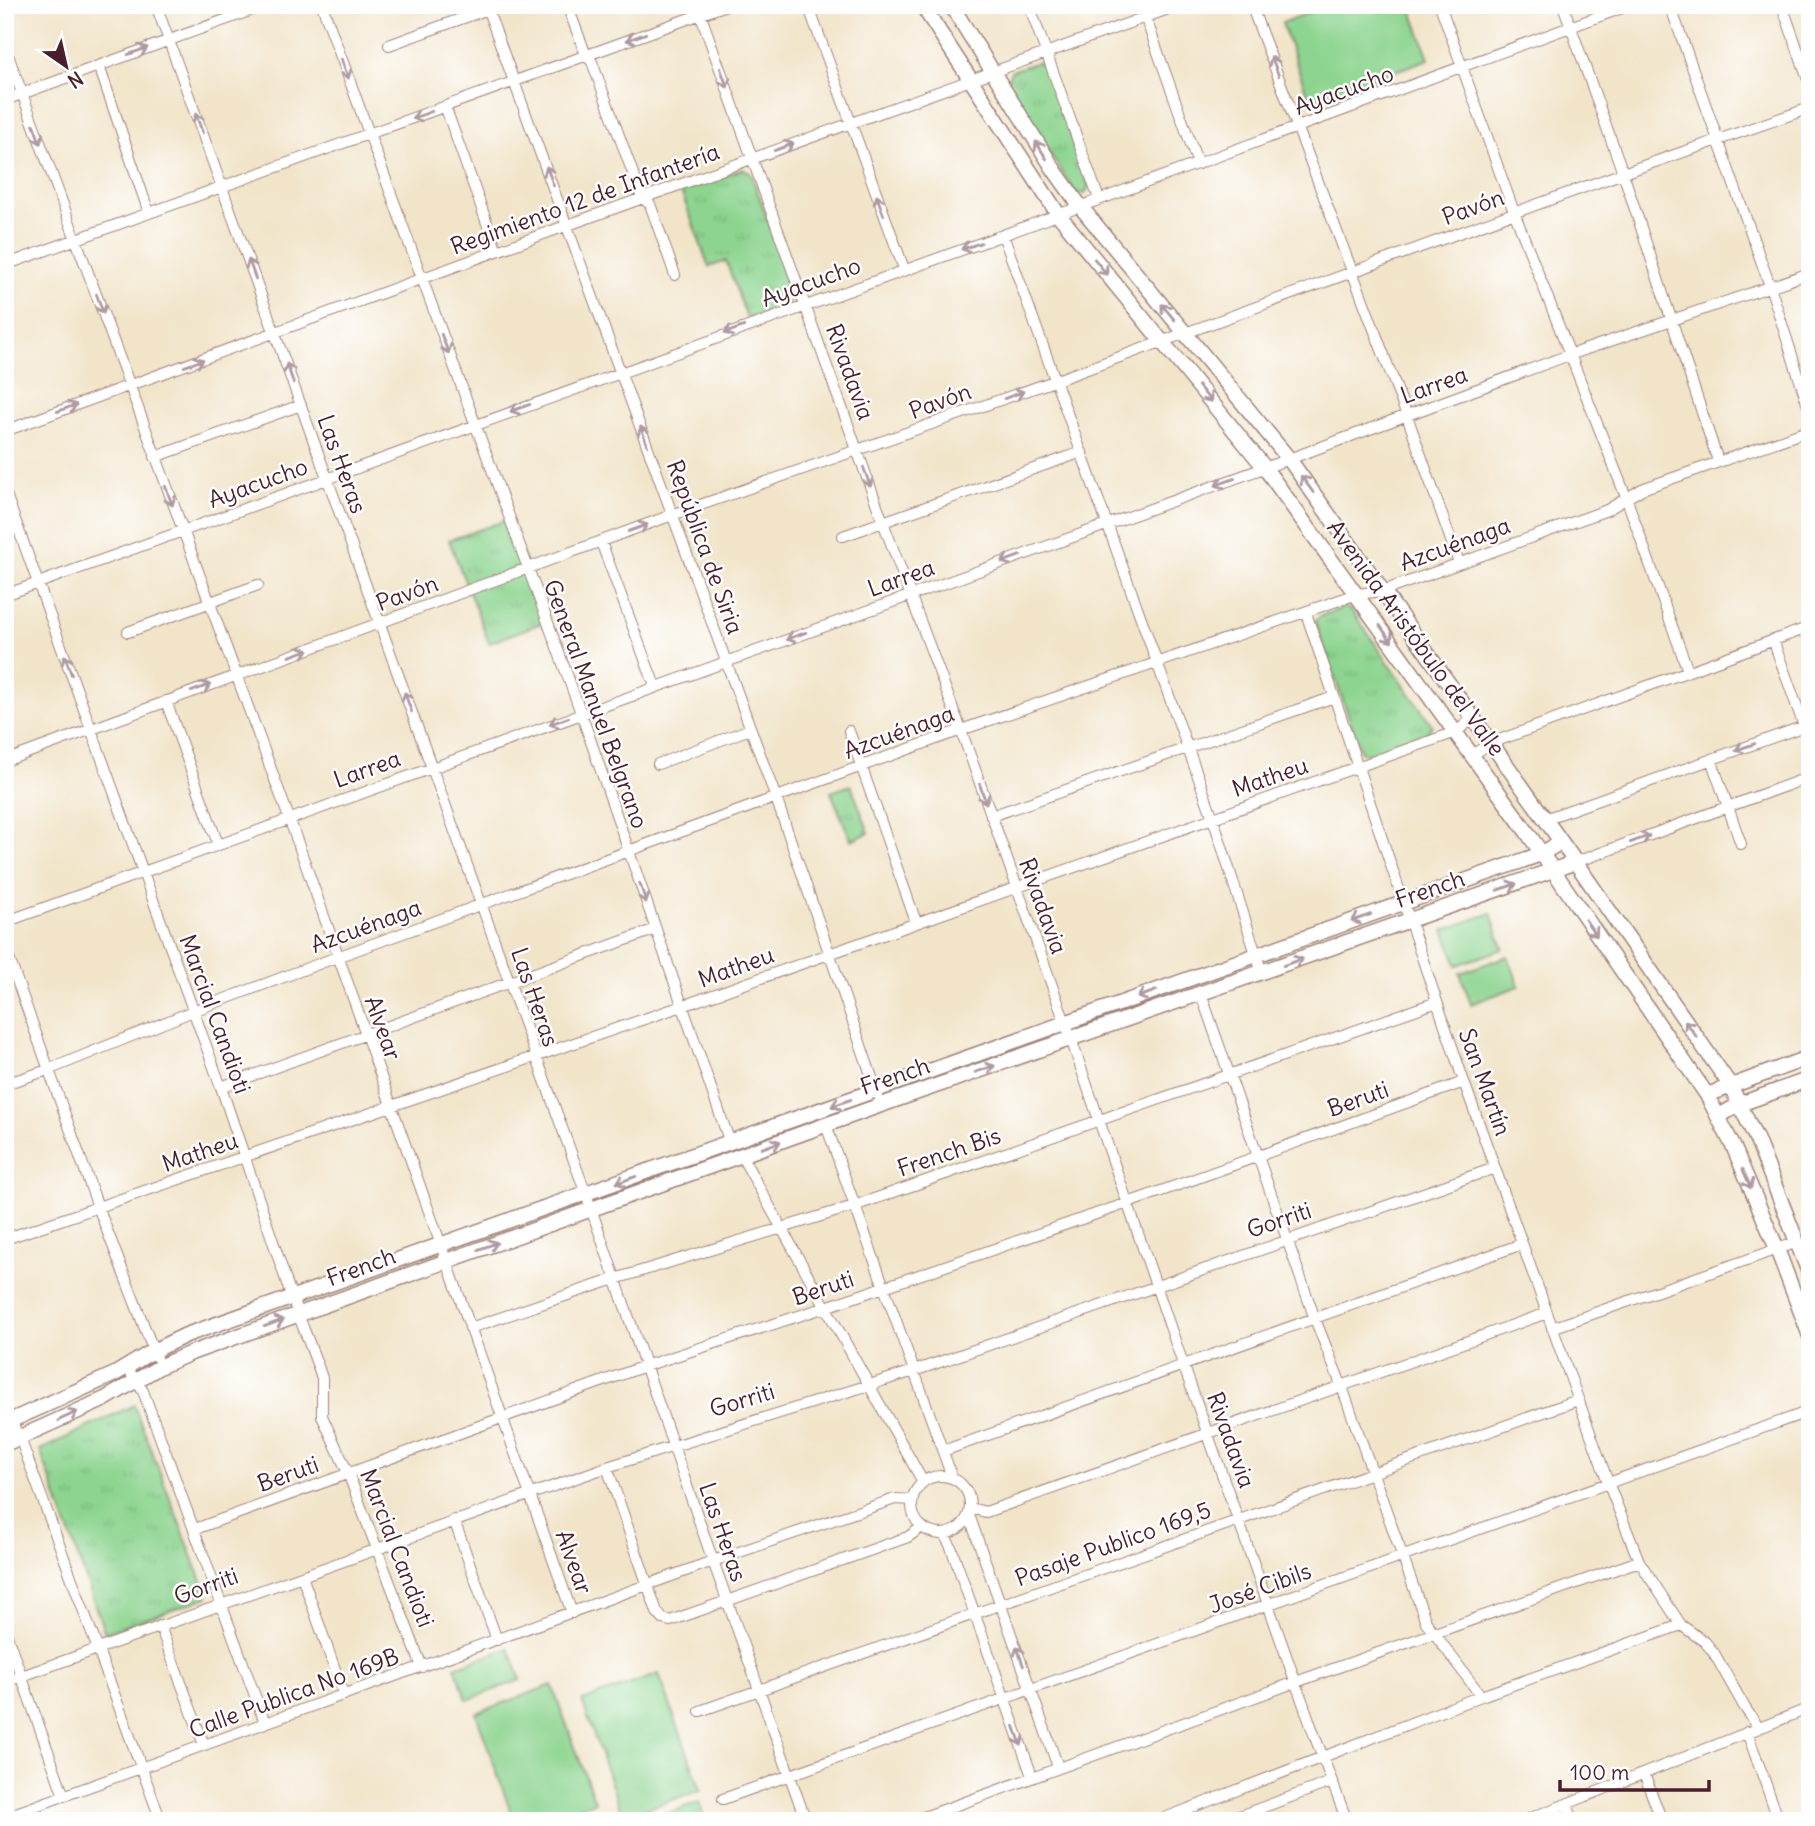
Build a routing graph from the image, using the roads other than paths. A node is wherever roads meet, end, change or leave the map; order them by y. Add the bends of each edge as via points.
1 (156, 5) edge
2 (266, 5) edge
3 (322, 5) edge
4 (567, 5) edge
5 (726, 5) edge
6 (808, 5) edge
7 (922, 5) edge
8 (951, 5) edge
9 (1029, 5) edge
10 (1141, 5) edge
11 (1179, 5) edge
12 (1251, 5) edge
13 (1440, 5) edge
14 (1563, 5) edge
15 (1630, 5) edge
16 (1670, 5) edge
17 (1782, 5) edge
18 (487, 7) edge
19 (699, 10) edge
20 (1145, 18) junction
21 (1571, 26) junction
22 (169, 40) junction
23 (389, 45) dead end
24 (5, 47) edge
25 (1046, 53) junction
26 (586, 55) junction
27 (99, 66) junction
28 (1463, 66) junction
29 (993, 72) junction
30 (970, 80) junction
31 (516, 81) junction
32 (1810, 85) edge
33 (22, 94) junction
34 (5, 100) edge
35 (445, 106) junction
36 (1810, 108) edge
37 (849, 123) junction
38 (1298, 127) junction
39 (369, 134) junction
40 (1719, 139) junction
41 (754, 158) junction
42 (1198, 164) junction
43 (1623, 173) junction
44 (222, 187) junction
45 (642, 198) junction
46 (1099, 199) junction
47 (1080, 206) junction
48 (1514, 212) junction
49 (149, 214) junction
50 (1058, 214) junction
51 (568, 225) junction
52 (1003, 235) junction
53 (76, 240) junction
54 (497, 251) junction
55 (5, 265) edge
56 (904, 270) junction
57 (1352, 271) junction
58 (1810, 273) edge
59 (675, 275) dead end
60 (421, 280) junction
61 (1770, 286) junction
62 (805, 304) junction
63 (1670, 319) junction
64 (1185, 332) junction
65 (276, 333) junction
66 (1162, 341) junction
67 (1569, 355) junction
68 (621, 371) junction
69 (1057, 380) junction
70 (130, 386) junction
71 (301, 405) junction
72 (1810, 412) edge
73 (1407, 416) junction
74 (476, 424) junction
75 (1810, 430) edge
76 (5, 431) edge
77 (858, 451) junction
78 (1082, 452) junction
79 (155, 457) junction
80 (1289, 459) junction
81 (1718, 461) junction
82 (1265, 468) junction
83 (327, 478) junction
84 (5, 492) edge
85 (1626, 498) junction
86 (672, 515) junction
87 (883, 522) junction
88 (1107, 524) junction
89 (182, 531) junction
90 (843, 536) dead end
91 (601, 542) junction
92 (1459, 563) junction
93 (528, 569) junction
94 (38, 583) junction
95 (258, 585) dead end
96 (1383, 591) junction
97 (911, 594) junction
98 (1357, 594) junction
99 (5, 595) edge
100 (208, 603) junction
101 (1306, 613) junction
102 (380, 624) junction
103 (1810, 627) edge
104 (128, 632) dead end
105 (1773, 640) junction
106 (726, 661) junction
107 (1157, 662) junction
108 (1688, 671) junction
109 (235, 676) junction
110 (655, 686) junction
111 (1334, 697) junction
112 (166, 701) junction
113 (581, 713) junction
114 (1473, 718) junction
115 (1807, 725) edge
116 (92, 729) junction
117 (750, 729) junction
118 (961, 730) junction
119 (849, 731) dead end
120 (1456, 732) junction
121 (1491, 743) junction
122 (1188, 748) junction
123 (1472, 755) junction
124 (1711, 759) junction
125 (5, 761) edge
126 (659, 765) dead end
127 (431, 766) junction
128 (1358, 766) junction
129 (862, 767) junction
130 (1810, 777) edge
131 (776, 798) junction
132 (1728, 807) junction
133 (991, 816) junction
134 (289, 818) junction
135 (1213, 818) junction
136 (1545, 819) junction
137 (1561, 842) junction
138 (218, 844) junction
139 (1741, 844) dead end
140 (628, 851) junction
141 (1541, 854) junction
142 (1576, 862) junction
143 (144, 871) junction
144 (1553, 871) junction
145 (1016, 887) junction
146 (1404, 903) junction
147 (482, 904) junction
148 (1410, 920) junction
149 (5, 922) edge
150 (916, 922) junction
151 (656, 929) junction
152 (5, 947) edge
153 (829, 953) junction
154 (1256, 955) junction
155 (337, 957) junction
156 (1262, 973) junction
157 (509, 980) junction
158 (1201, 994) junction
159 (1437, 1002) junction
160 (682, 1006) junction
161 (193, 1011) junction
162 (1065, 1023) junction
163 (366, 1034) junction
164 (1071, 1039) junction
165 (536, 1057) junction
166 (1810, 1057) edge
167 (48, 1070) junction
168 (1229, 1075) junction
169 (1810, 1079) edge
170 (1464, 1082) junction
171 (5, 1084) edge
172 (1730, 1085) junction
173 (221, 1087) junction
174 (1707, 1095) junction
175 (879, 1098) junction
176 (1740, 1104) junction
177 (391, 1107) junction
178 (1719, 1116) junction
179 (1099, 1121) junction
180 (826, 1125) junction
181 (730, 1143) junction
182 (741, 1155) junction
183 (1258, 1155) junction
184 (246, 1157) junction
185 (1495, 1168) junction
186 (586, 1194) junction
187 (1128, 1203) junction
188 (854, 1206) junction
189 (98, 1207) junction
190 (591, 1209) junction
191 (780, 1227) junction
192 (5, 1239) edge
193 (1289, 1240) junction
194 (1798, 1242) junction
195 (1522, 1244) junction
196 (439, 1246) junction
197 (1777, 1250) junction
198 (446, 1261) junction
199 (1810, 1275) edge
200 (615, 1279) junction
201 (884, 1287) junction
202 (1156, 1288) junction
203 (292, 1298) junction
204 (827, 1307) junction
205 (1547, 1313) junction
206 (298, 1314) junction
207 (1315, 1319) junction
208 (470, 1328) junction
209 (1552, 1328) junction
210 (1810, 1336) edge
211 (153, 1351) junction
212 (1183, 1364) junction
213 (161, 1366) junction
214 (645, 1366) junction
215 (127, 1368) junction
216 (914, 1371) junction
217 (136, 1380) junction
218 (869, 1385) junction
219 (1342, 1387) junction
220 (1578, 1400) junction
221 (1810, 1411) edge
222 (503, 1417) junction
223 (7, 1418) edge
224 (1208, 1433) junction
225 (20, 1438) junction
226 (5, 1444) edge
227 (673, 1445) junction
228 (943, 1451) junction
229 (607, 1467) junction
230 (1372, 1472) junction
231 (348, 1473) junction
232 (952, 1477) junction
233 (923, 1482) junction
234 (1609, 1485) junction
235 (530, 1495) junction
236 (913, 1500) junction
237 (970, 1512) junction
238 (1239, 1519) junction
239 (454, 1520) junction
240 (922, 1527) junction
241 (195, 1529) junction
242 (944, 1534) junction
243 (378, 1548) junction
244 (1402, 1558) junction
245 (713, 1561) junction
246 (1639, 1562) junction
247 (302, 1576) junction
248 (648, 1585) junction
249 (727, 1601) junction
250 (222, 1604) junction
251 (1001, 1604) junction
252 (1270, 1605) junction
253 (974, 1612) junction
254 (572, 1613) junction
255 (1681, 1625) junction
256 (160, 1626) junction
257 (5, 1630) edge
258 (1435, 1633) junction
259 (497, 1640) junction
260 (99, 1649) junction
261 (422, 1667) junction
262 (22, 1676) junction
263 (5, 1682) edge
264 (1296, 1682) junction
265 (759, 1690) junction
266 (1031, 1690) junction
267 (344, 1695) junction
268 (1481, 1696) junction
269 (1005, 1699) junction
270 (1810, 1708) edge
271 (700, 1711) dead end
272 (265, 1723) junction
273 (1759, 1728) junction
274 (1747, 1732) junction
275 (204, 1745) junction
276 (1322, 1755) junction
277 (1058, 1767) junction
278 (141, 1768) junction
279 (1644, 1774) junction
280 (790, 1775) junction
281 (1032, 1776) junction
282 (1332, 1782) junction
283 (64, 1796) junction
284 (723, 1799) dead end
285 (1567, 1804) junction
286 (5, 1817) edge
287 (161, 1821) edge
288 (806, 1821) edge
289 (913, 1821) edge
290 (1157, 1821) edge
291 (1226, 1821) edge
292 (1347, 1821) edge
293 (1523, 1821) edge
294 (1573, 1821) edge
295 (1662, 1821) edge
296 (1779, 1821) edge

1 - 22 street, Las Heras
2 - 22 street
3 -> 39 street, General Manuel Belgrano
4 - 26 street
5 - 19 street
6 - 37 street
7 - 30 main road, Avenida Aristóbulo del Valle
8 - 29 main road, Avenida Aristóbulo del Valle
9 - 25 street
10 - 20 street
11 - 20 street, Regimiento 12 de Infantería
38 -> 12 street
13 - 28 street
14 - 21 street
15 - 21 street, Ayacucho
16 - 40 street
17 - 32 street
18 - 23 street
18 - 31 street, República de Siria
19 -> 26 street
19 -> 41 street, Rivadavia
20 - 25 street, Regimiento 12 de Infantería
20 - 42 street
21 - 28 street, Ayacucho
21 - 43 street
27 -> 22 street
44 -> 22 street, Las Heras
24 - 33 street, Alvear
25 - 29 street, Regimiento 12 de Infantería
25 - 46 street
26 - 31 street
26 - 45 street
27 - 33 street
27 - 49 street
28 - 38 street, Ayacucho
28 - 48 street
29 - 30 street, Regimiento 12 de Infantería
47 -> 29 main road, Avenida Aristóbulo del Valle
30 - 37 street, Regimiento 12 de Infantería
30 - 50 main road, Avenida Aristóbulo del Valle
31 - 35 street
51 -> 31 street, República de Siria
33 - 34 street
33 -> 53 street, Alvear
35 -> 39 street
35 - 54 street
36 - 40 street, Pavón
41 -> 37 street, Regimiento 12 de Infantería
56 -> 37 street
38 - 42 street, Ayacucho
38 - 57 street
39 - 44 street
39 - 60 street, General Manuel Belgrano
40 - 43 street, Pavón
40 - 61 street
41 - 45 street, Regimiento 12 de Infantería
41 - 62 street, Rivadavia
42 - 46 street, Ayacucho
43 - 48 street, Pavón
43 - 63 street
44 - 49 street
65 -> 44 street, Las Heras
45 - 51 street, Regimiento 12 de Infantería
45 - 59 street via 650,204
46 - 47 street, Ayacucho
47 - 50 street, Ayacucho
64 -> 47 main road, Avenida Aristóbulo del Valle
48 - 57 street, Pavón
48 - 67 street
49 - 53 street
50 - 52 street, Ayacucho
50 -> 66 main road, Avenida Aristóbulo del Valle
51 - 54 street, Regimiento 12 de Infantería
51 - 68 street, República de Siria
52 -> 56 street, Ayacucho
52 - 69 street
53 - 55 street
53 -> 70 street, Alvear
54 - 60 street, Regimiento 12 de Infantería
56 - 62 street, Ayacucho
57 - 64 street, Pavón
57 - 73 street
58 - 61 street, Larrea
60 - 65 street, Regimiento 12 de Infantería
60 -> 74 street, General Manuel Belgrano
61 - 63 street, Larrea
61 - 72 street
62 -> 68 street, Ayacucho
62 - 77 street, Rivadavia
63 - 67 street, Larrea
63 - 81 street
64 - 66 street, Pavón
64 - 80 main road, Avenida Aristóbulo del Valle
70 -> 65 street, Regimiento 12 de Infantería
71 -> 65 street, Las Heras
66 - 69 street, Pavón
66 -> 82 main road, Avenida Aristóbulo del Valle
67 - 73 street, Larrea
67 - 85 street
68 -> 74 street, Ayacucho
86 -> 68 street, República de Siria
77 -> 69 street, Pavón
69 - 78 street
76 -> 70 street, Regimiento 12 de Infantería
70 - 79 street, Alvear
71 - 79 street
71 - 83 street, Las Heras
73 - 80 street, Larrea
73 - 92 street
74 - 83 street, Ayacucho
74 - 93 street, General Manuel Belgrano
75 - 81 street, Azcuénaga
77 - 86 street, Pavón
77 -> 87 street, Rivadavia
78 - 87 street
78 - 88 street
79 -> 89 street, Alvear
80 - 82 street, Larrea
96 -> 80 main road, Avenida Aristóbulo del Valle
81 - 85 street, Azcuénaga
82 -> 88 street, Larrea
82 - 98 main road, Avenida Aristóbulo del Valle
83 - 89 street, Ayacucho
83 - 102 street, Las Heras
84 - 94 street, Marcial Candioti
85 - 92 street, Azcuénaga
85 - 108 street
91 -> 86 street, Pavón
86 - 106 street, República de Siria
87 - 90 street
87 - 97 street, Rivadavia
88 -> 97 street, Larrea
88 - 107 street
89 - 94 street, Ayacucho
89 - 100 street, Alvear
91 - 93 street, Pavón
91 - 110 street
92 - 96 street, Azcuénaga
93 - 102 street, Pavón
93 - 113 street, General Manuel Belgrano
94 - 99 street, Ayacucho
116 -> 94 street, Marcial Candioti
95 - 100 street
96 - 98 street, Azcuénaga
96 - 114 main road, Avenida Aristóbulo del Valle
97 -> 106 street, Larrea
97 - 118 street, Rivadavia
98 - 101 street, Azcuénaga
98 -> 120 main road, Avenida Aristóbulo del Valle
100 - 104 street
100 - 109 street, Alvear
101 - 107 street, Azcuénaga
101 - 111 street, San Martín
109 -> 102 street, Pavón
127 -> 102 street, Las Heras
103 - 105 street
105 - 108 street
105 - 115 street
106 - 110 street, Larrea
106 - 117 street, República de Siria
107 - 118 street, Azcuénaga
107 - 122 street
108 - 121 street
112 -> 109 street, Pavón
109 - 134 street, Alvear
110 - 113 street, Larrea
111 - 122 street
111 - 128 street, San Martín
112 - 116 street, Pavón
112 - 138 street
113 -> 127 street, Larrea
113 - 140 street, General Manuel Belgrano
114 - 120 street, Matheu
114 - 121 main road, Avenida Aristóbulo del Valle
115 -> 124 street
116 - 125 street, Pavón
116 - 143 street, Marcial Candioti
117 - 126 street
117 - 131 street, República de Siria
118 - 129 street, Azcuénaga
118 -> 133 street, Rivadavia
119 - 129 street
120 - 123 main road, Avenida Aristóbulo del Valle
120 - 128 street, Matheu
121 - 123 street
121 - 136 main road, Avenida Aristóbulo del Valle
122 - 133 street
122 - 135 street
123 - 141 main road, Avenida Aristóbulo del Valle
124 - 132 street
124 - 136 street
127 - 134 street, Larrea
127 - 147 street, Las Heras
128 - 135 street, Matheu
128 - 146 street, San Martín
129 - 131 street, Azcuénaga
129 - 150 street
130 - 132 street, French
131 - 140 street, Azcuénaga
131 - 153 street, República de Siria
132 - 139 street
142 -> 132 street, French
133 - 145 street, Rivadavia
134 - 138 street, Larrea
134 - 155 street, Alvear
135 - 145 street, Matheu
135 - 154 street
136 - 137 main road, Avenida Aristóbulo del Valle
137 - 141 main road, French
137 - 142 main road, Avenida Aristóbulo del Valle
138 - 143 street, Larrea
140 - 147 street, Azcuénaga
140 -> 151 street, General Manuel Belgrano
141 - 144 main road, Avenida Aristóbulo del Valle
141 - 146 main road, French
142 - 144 main road, French
172 -> 142 main road, Avenida Aristóbulo del Valle
143 - 149 street, Larrea
143 - 161 street, Marcial Candioti
148 -> 144 main road, French
144 -> 174 main road, Avenida Aristóbulo del Valle
145 - 150 street, Matheu
145 - 162 street, Rivadavia
146 - 148 street, San Martín
146 -> 154 main road, French
147 - 155 street, Azcuénaga
147 - 157 street, Las Heras
156 -> 148 main road, French
148 - 159 street, San Martín
150 - 153 street, Matheu
151 - 157 street
151 - 160 street, General Manuel Belgrano
152 - 167 street
153 - 160 street, Matheu
153 - 175 street, República de Siria
154 - 156 street
154 -> 162 main road, French
155 - 161 street, Azcuénaga
155 - 163 street, Alvear
156 - 158 main road, French
157 - 163 street
157 - 165 street, Las Heras
158 - 164 main road, French
158 - 168 street
159 - 168 street, French Bis
159 - 170 street, San Martín
160 - 165 street, Matheu
160 - 181 street, General Manuel Belgrano
161 - 167 street, Azcuénaga
161 - 173 street, Marcial Candioti
162 - 164 street, Rivadavia
162 - 175 main road, French
163 - 173 street
163 - 177 street, Alvear
175 -> 164 main road, French
164 - 179 street, Rivadavia
165 - 177 street, Matheu
165 - 186 street, Las Heras
166 - 172 main road
167 - 171 street, Azcuénaga
167 - 189 street
168 - 179 street, French Bis
168 - 183 street
169 - 176 main road
170 - 183 street, Beruti
170 - 185 street, San Martín
172 - 174 main road
172 - 176 main road, Avenida Aristóbulo del Valle
173 - 184 street, Marcial Candioti
174 - 178 main road, Avenida Aristóbulo del Valle
175 - 180 main road, French
175 -> 181 main road, French
176 - 178 main road
176 - 194 main road, Avenida Aristóbulo del Valle
177 - 184 street, Matheu
177 - 196 street, Alvear
178 -> 197 main road, Avenida Aristóbulo del Valle
179 - 187 street, Rivadavia
179 - 188 street, French Bis
182 -> 180 main road, French
180 - 188 street
181 -> 186 main road, French
182 - 190 main road, French
182 - 191 street
183 - 187 street, Beruti
183 - 193 street
184 - 189 street, Matheu
184 - 203 street, Marcial Candioti
185 - 193 street, Gorriti
185 - 195 street, San Martín
186 - 190 street, Las Heras
186 - 196 main road, French
187 - 201 street, Beruti
187 - 202 street, Rivadavia
188 - 191 street, French Bis
188 - 201 street
189 - 192 street, Matheu
189 - 211 street
198 -> 190 main road, French
190 - 200 street, Las Heras
191 - 200 street, French Bis
191 - 204 street
193 - 202 street, Gorriti
193 - 207 street
194 - 197 street
194 - 199 main road, Avenida Aristóbulo del Valle
195 - 205 street, San Martín
195 - 207 street
196 - 198 street, Alvear
196 - 203 main road, French
197 - 209 street
197 - 210 main road, Avenida Aristóbulo del Valle
198 - 206 main road, French
198 - 208 street, Alvear
200 - 208 street, French Bis
200 - 214 street, Las Heras
201 - 204 street, Beruti
201 - 216 street
202 - 212 street, Rivadavia
202 - 216 street, Gorriti
203 - 206 street, Marcial Candioti
203 - 211 main road, French
204 - 214 street, Beruti
204 - 218 street
205 - 209 street, San Martín
205 - 219 street
213 -> 206 main road, French
206 - 231 street, Marcial Candioti via 322,1378 323,1416
207 - 212 street
207 - 219 street
208 - 222 street, Alvear
209 - 220 street, San Martín
211 - 213 street
211 - 215 main road, French
212 - 224 street, Rivadavia
212 - 228 street
213 - 217 main road, French
214 - 222 street, Beruti
214 - 227 street, Las Heras
215 - 217 street
215 - 223 main road, French
216 - 218 street, Gorriti
216 - 228 street
225 -> 217 main road, French
217 - 241 street
218 - 227 street, Gorriti
218 - 233 street
219 - 224 street
219 - 230 street
220 - 230 street, Pasaje Publico 169,5
220 - 234 street, San Martín
221 - 234 street, José Cibils
222 - 231 street, Beruti
222 - 235 street, Alvear
223 - 225 street
224 - 237 street via 986,1512
224 - 238 street, Rivadavia
225 - 226 main road, French
225 - 260 street
227 - 229 street, Gorriti
227 - 245 street, Las Heras
228 - 232 street
229 - 235 street, Gorriti
229 - 248 street
230 - 238 street, Pasaje Publico 169,5
230 - 244 street
231 - 241 street, Beruti
231 - 243 street, Marcial Candioti
232 - 233 street via 937,1476
232 - 237 street via 967,1490
233 - 236 street
234 - 244 street, José Cibils
234 - 246 street, San Martín
235 - 239 street, Gorriti
235 - 254 street, Alvear
236 - 240 street
236 - 245 street, Calle Publica No 169B via 895,1499
237 - 242 street via 960,1527
237 - 251 street
238 - 251 street, Pasaje Publico 169,5
238 - 252 street, Rivadavia
239 - 243 street, Gorriti
239 - 259 street
240 - 242 street
240 - 249 street via 908,1537
241 - 250 street
242 - 253 street
243 - 247 street, Gorriti
243 - 261 street, Marcial Candioti
244 - 252 street, José Cibils
244 - 258 street via 1426,1622
245 - 248 street, Calle Publica No 169B
245 - 249 street, Las Heras
246 - 255 street, San Martín
246 - 258 street
247 - 250 street, Gorriti
247 - 267 street
248 - 249 street via 657,1612 670,1621
248 - 254 street, Calle Publica No 169B
249 - 265 street, Las Heras
250 - 256 street, Gorriti
250 - 272 street
251 - 253 street, Pasaje Publico 169,5
266 -> 251 street
252 - 264 street, Rivadavia
252 - 266 street, José Cibils
253 - 265 street, Pasaje Publico 169,5
253 - 269 street
254 - 259 street, Calle Publica No 169B
255 - 268 street
255 - 273 street, San Martín via 1714,1653
256 - 260 street, Gorriti
256 - 275 street
257 - 262 street
258 - 264 street
258 - 268 street
259 - 261 street, Calle Publica No 169B
260 - 262 street, Gorriti
260 - 278 street
261 - 267 street, Calle Publica No 169B
262 - 263 street, Gorriti
262 - 283 street
264 - 276 street, Rivadavia
264 - 277 street
265 - 271 street, Pasaje Publico 169,5
265 - 280 street, Las Heras
266 - 269 street, José Cibils
266 - 277 street
267 - 272 street, Calle Publica No 169B
268 - 276 street
269 - 280 street, José Cibils
269 -> 281 street
270 - 273 street
272 - 275 street, Calle Publica No 169B
273 - 274 street
274 - 279 street
274 - 296 street
275 - 278 street, Calle Publica No 169B
276 - 282 street, Rivadavia
276 - 290 street
277 - 281 street
278 - 283 street, Calle Publica No 169B
278 - 287 street
279 - 285 street
279 - 295 street
280 - 284 street, José Cibils
280 - 288 street, Las Heras
281 - 289 street
282 - 291 street
282 - 292 street, Rivadavia
283 - 286 street, Calle Publica No 169B
285 - 293 street
285 - 294 street

